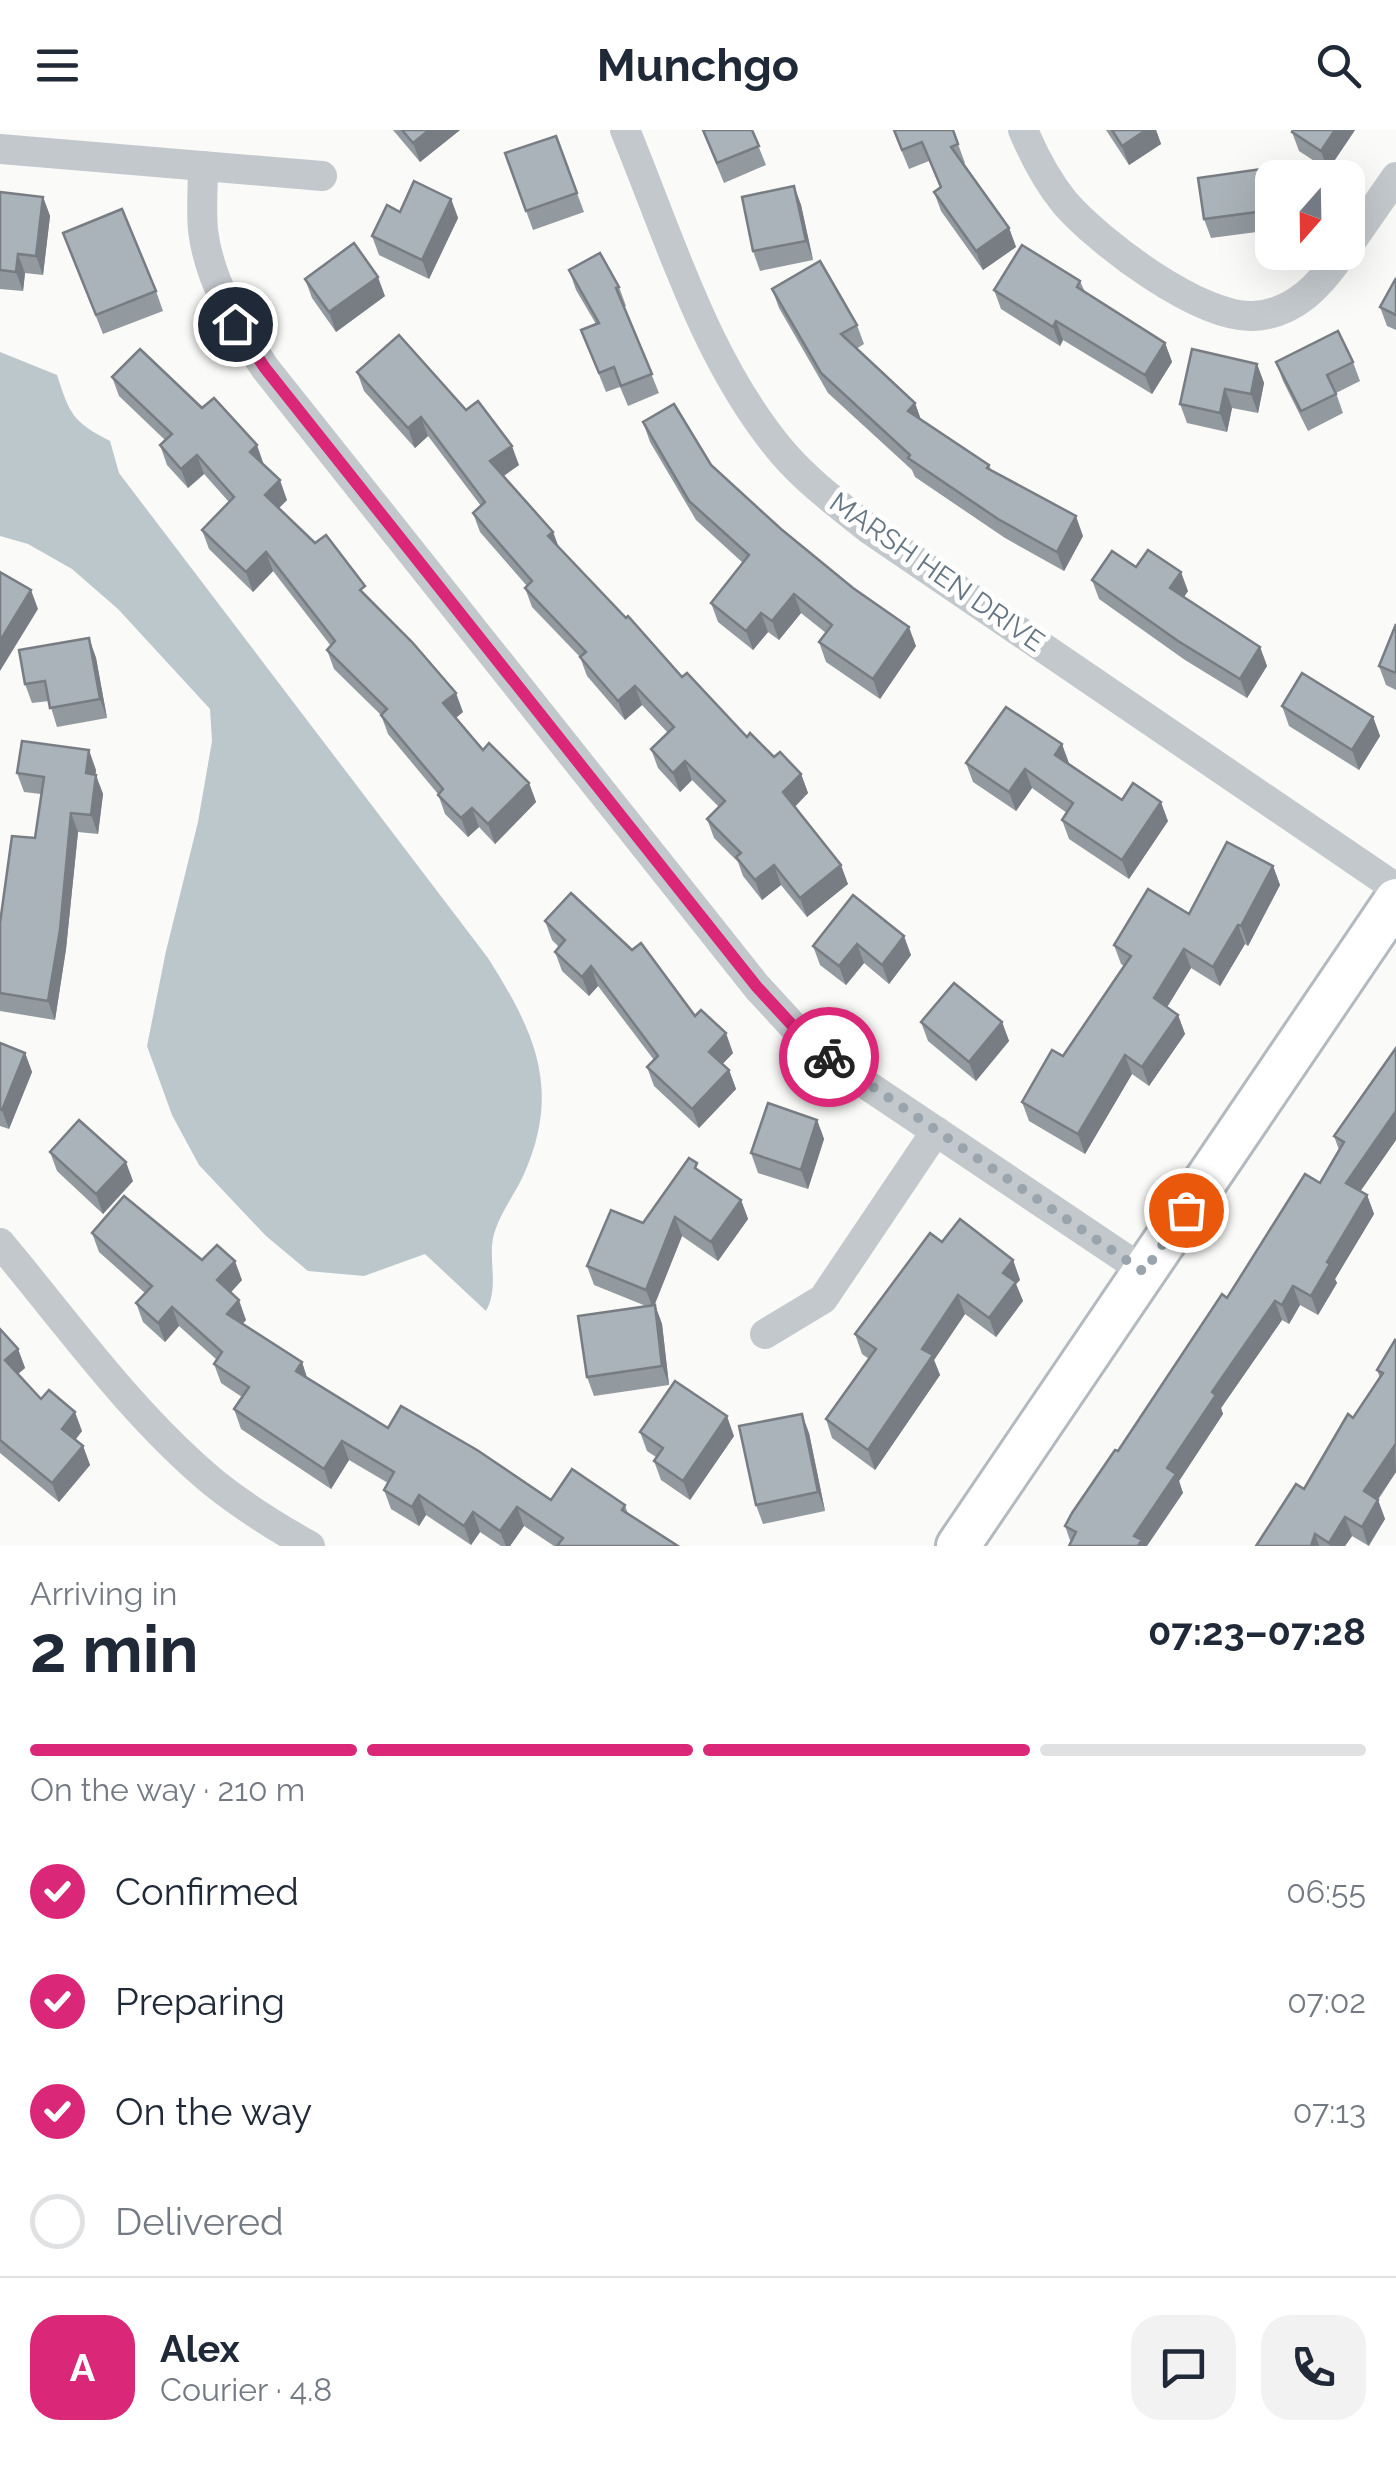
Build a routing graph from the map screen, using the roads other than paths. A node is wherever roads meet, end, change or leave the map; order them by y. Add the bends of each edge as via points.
1 (626, 130) edge
2 (1023, 130) edge
3 (0, 150) edge
4 (203, 166) junction
5 (322, 176) dead end
6 (1394, 184) edge
7 (1365, 223) edge
8 (1330, 270) edge
9 (1396, 888) edge
10 (1396, 900) edge
11 (936, 1130) junction
12 (0, 1242) edge
13 (1144, 1272) junction
14 (765, 1334) dead end
15 (258, 1534) edge
16 (310, 1546) edge
17 (958, 1546) edge

1 - 9 street, MARSH HEN DRIVE via 727,370 755,417 820,490
2 - 8 street via 1037,163 1089,227 1219,312 1254,316 1289,307
3 - 4 street
4 - 5 street
4 - 11 street via 204,232 214,274 235,324 265,368 757,987 846,1071
6 - 7 street
10 - 13 street
11 - 13 street
11 - 14 street via 822,1299
12 - 15 street via 169,1441
13 - 17 street
15 - 16 street

